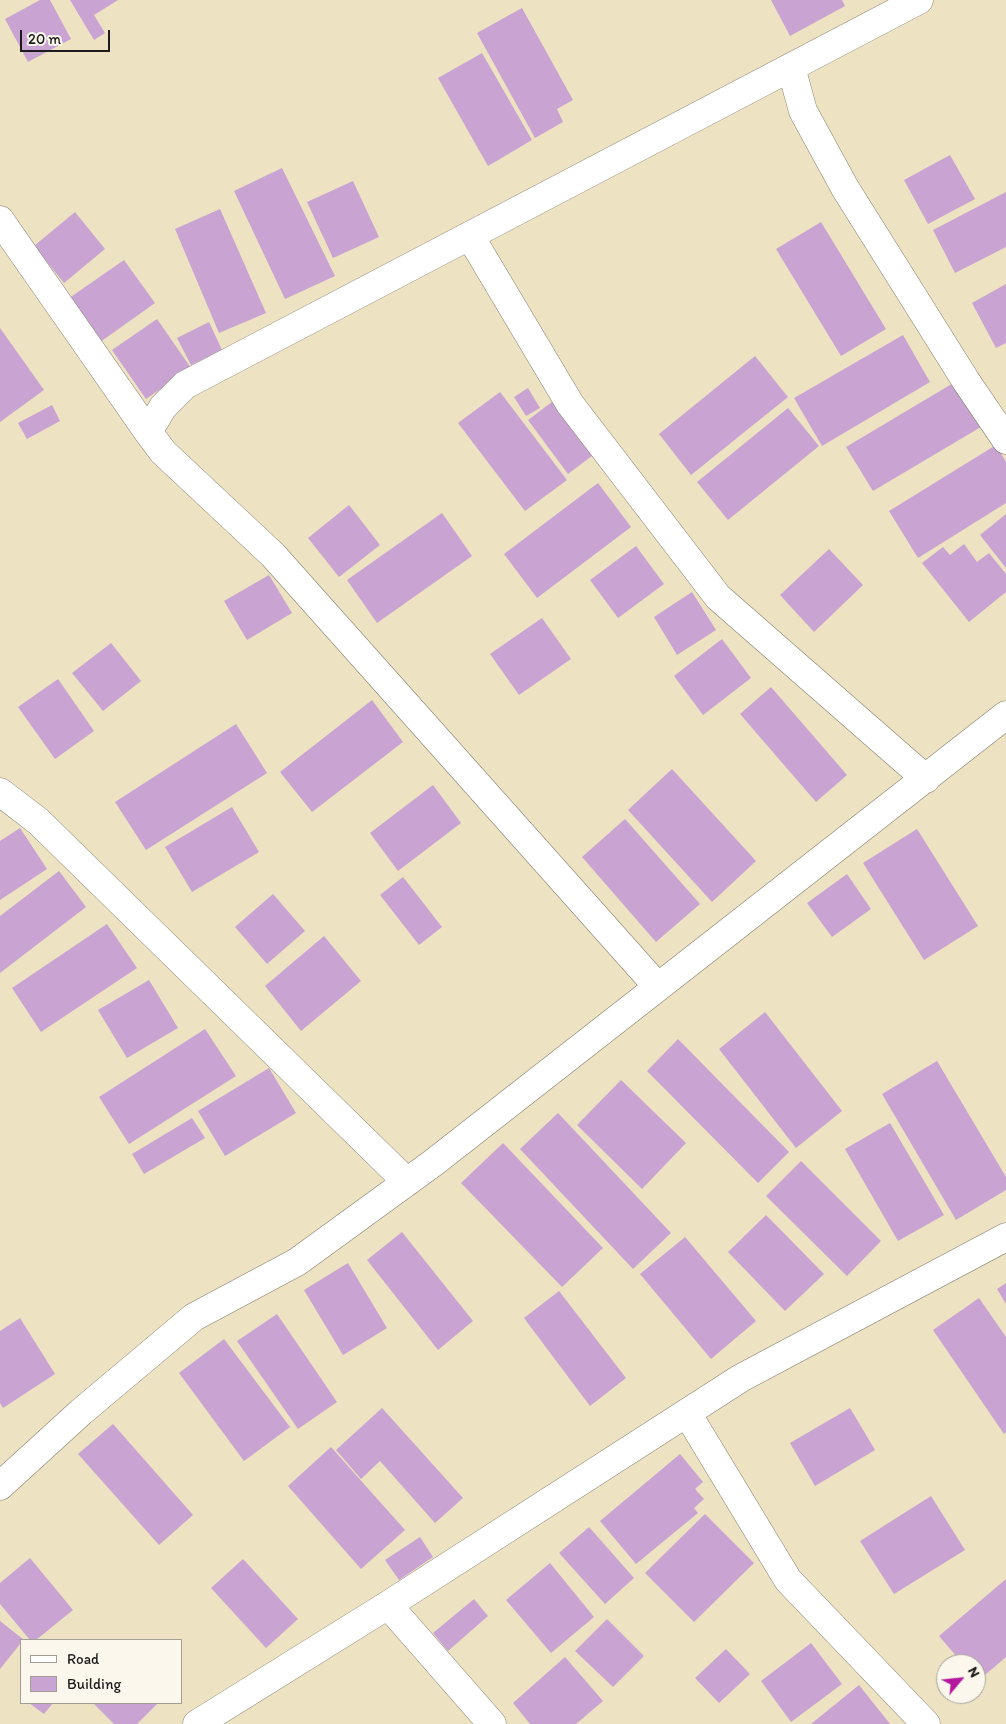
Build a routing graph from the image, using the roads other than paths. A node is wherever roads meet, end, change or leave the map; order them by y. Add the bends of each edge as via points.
1 (919, 0) edge
2 (879, 9) edge
3 (791, 67) junction
4 (0, 220) edge
5 (470, 236) junction
6 (148, 432) junction
7 (1006, 440) edge
8 (1006, 715) edge
9 (926, 779) junction
10 (0, 792) edge
11 (658, 988) junction
12 (407, 1182) junction
13 (1006, 1237) edge
14 (687, 1413) junction
15 (0, 1486) edge
16 (388, 1605) junction
17 (197, 1724) edge
18 (492, 1724) edge
19 (926, 1724) edge

1 - 2 street
2 - 3 street
3 - 5 street
3 - 7 street via 803,111 846,188
4 - 6 street
5 - 6 street via 185,385 163,407
5 - 9 street via 570,404 718,597
6 - 11 street via 163,452 273,555
8 - 9 street
9 - 11 street
10 - 12 street via 38,822
11 - 12 street
12 - 15 street via 297,1262 194,1317
13 - 14 street via 741,1378
14 - 16 street
14 - 19 street via 788,1580
16 - 17 street
16 - 18 street

